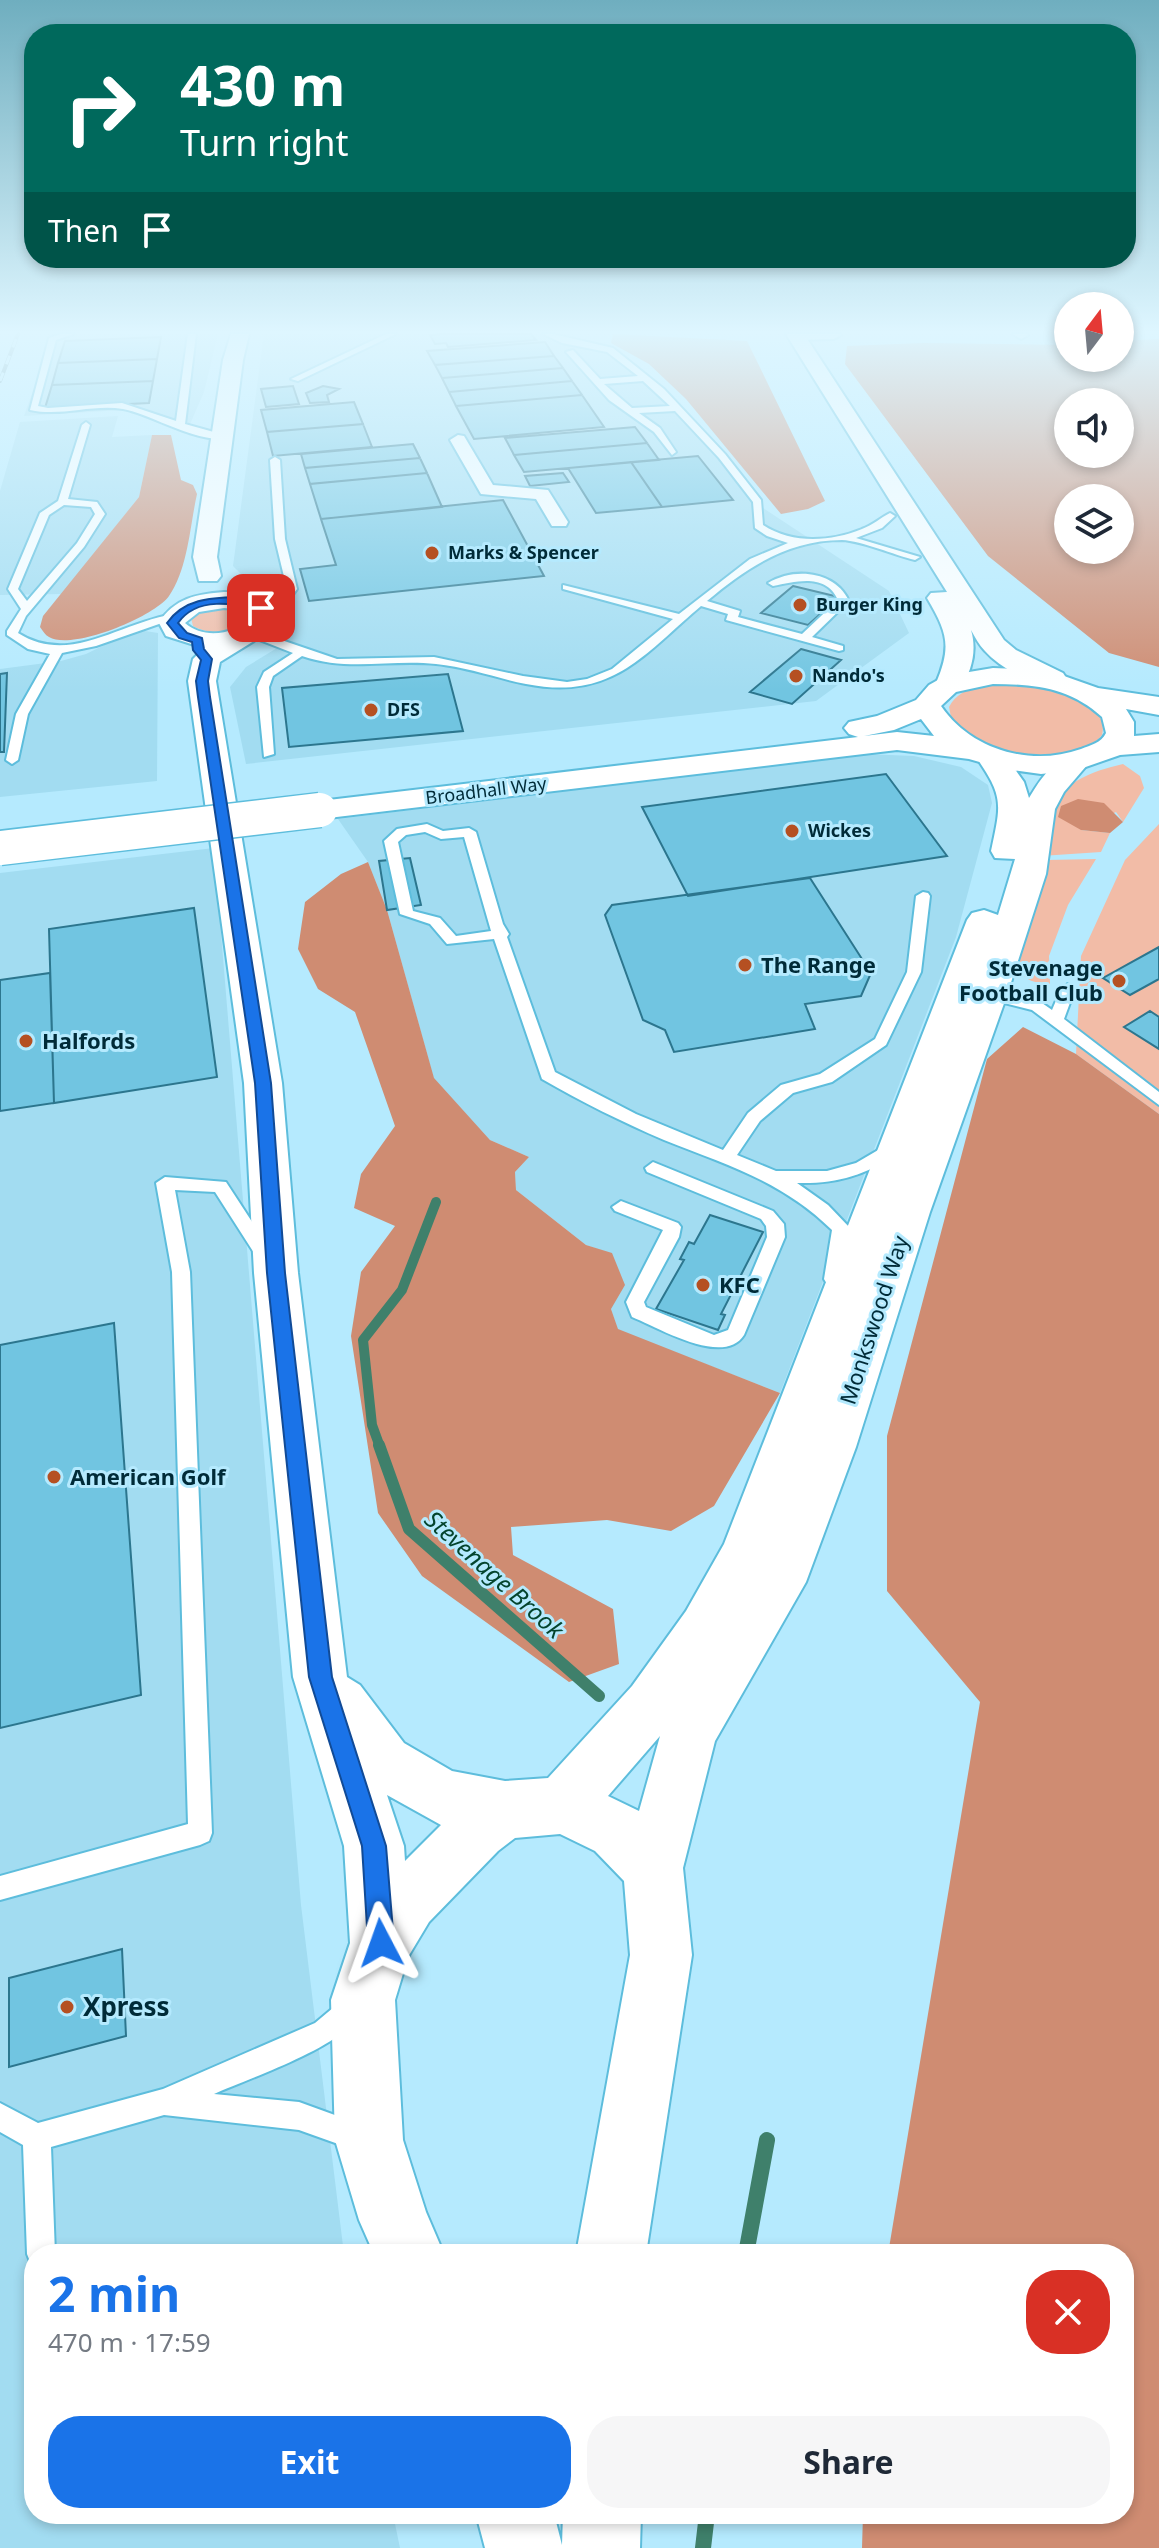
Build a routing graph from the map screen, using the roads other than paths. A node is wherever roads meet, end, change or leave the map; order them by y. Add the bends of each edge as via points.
1 (77, 453) edge
2 (221, 453) edge
3 (465, 453) edge
4 (716, 453) edge
5 (855, 453) edge
6 (867, 453) edge
7 (275, 460) dead end
8 (62, 502) junction
9 (890, 516) junction
10 (559, 522) dead end
11 (839, 537) junction
12 (795, 542) junction
13 (915, 557) junction
14 (208, 576) junction
15 (773, 583) dead end
16 (567, 587) dead end
17 (232, 600) junction
18 (199, 603) junction
19 (701, 603) junction
20 (25, 607) junction
21 (261, 608) junction
22 (174, 617) junction
23 (683, 618) junction
24 (803, 639) junction
25 (223, 642) junction
26 (839, 648) dead end
27 (57, 652) junction
28 (300, 653) junction
29 (1053, 679) junction
30 (950, 683) junction
31 (1090, 695) junction
32 (927, 706) junction
33 (1159, 706) edge
34 (1159, 743) edge
35 (1113, 746) junction
36 (981, 753) junction
37 (268, 754) dead end
38 (12, 760) dead end
39 (1073, 764) junction
40 (319, 802) junction
41 (0, 832) edge
42 (0, 848) edge
43 (923, 896) dead end
44 (502, 934) junction
45 (1068, 989) dead end
46 (989, 995) junction
47 (1056, 1020) junction
48 (1159, 1100) edge
49 (898, 1144) junction
50 (727, 1157) junction
51 (653, 1168) dead end
52 (777, 1176) junction
53 (621, 1207) dead end
54 (276, 1273) junction
55 (822, 1345) junction
56 (320, 1677) junction
57 (534, 1807) junction
58 (653, 1868) junction
59 (0, 1888) edge
60 (372, 1971) junction
61 (164, 2102) junction
62 (0, 2117) edge
63 (37, 2137) junction
64 (369, 2140) junction
65 (41, 2244) edge
66 (405, 2244) edge
67 (613, 2244) edge
68 (518, 2524) edge
69 (602, 2524) edge
70 (524, 2548) edge
71 (601, 2548) edge

1 - 8 lane
2 - 14 main road via 205,557
3 - 10 street via 487,490 542,494
4 - 12 lane via 758,502 758,526
5 - 9 main road
6 - 29 main road via 994,645
7 - 21 lane via 280,539 292,589 285,598
8 - 20 lane via 45,513 13,589
8 - 20 lane via 94,504 100,514
9 - 11 lane via 870,530
9 - 13 main road
11 - 12 lane
11 - 13 lane
12 - 19 lane via 770,553
13 - 30 main road via 961,632 962,649
14 - 17 main road via 218,580
14 - 18 main road via 197,582
15 - 24 lane via 812,577 841,590 844,601
16 - 23 lane
17 - 18 main road
17 - 21 main road
18 - 22 main road
19 - 23 lane
19 - 24 lane via 736,613 730,618
20 - 27 lane via 13,635 30,647
21 - 25 main road via 266,619
22 - 25 main road via 175,630
22 - 27 lane via 153,619
23 - 28 lane via 616,671 561,685 523,681 458,663 336,662
24 - 26 lane
25 - 28 lane
25 - 54 main road via 202,681 263,1083
27 - 38 lane via 22,714
28 - 37 lane via 268,674 263,687
29 - 30 main road via 993,676
29 - 31 main road
30 - 32 main road
31 - 33 main road
31 - 35 main road via 1112,710 1120,723 1121,734
32 - 36 main road via 950,737
32 - 40 main road, Broadhall Way via 884,724 841,731
34 - 35 main road
35 - 39 main road
36 - 39 main road, Broadhall Way via 1032,764
36 - 40 main road, Broadhall Way via 897,741
36 - 49 main road, Monkswood Way via 1009,779 1016,800 1004,869
39 - 46 main road, Monkswood Way via 1039,809 1029,874
40 - 41 main road, Broadhall Way
40 - 42 main road, Broadhall Way, bridge
43 - 50 lane via 914,972 881,1042 826,1078 787,1089 754,1117
44 - 44 lane via 469,832 441,835 427,828 402,832 391,841 407,914 435,921 452,941
44 - 50 lane via 548,1075 677,1139
45 - 47 lane
46 - 47 lane via 1037,1006
46 - 58 main road, Monkswood Way via 806,1515 780,1582 689,1733
47 - 48 lane
49 - 52 lane via 864,1169 833,1179
49 - 55 main road, Monkswood Way
50 - 52 lane
51 - 53 lane via 767,1215 775,1224 776,1237 730,1340 713,1342 639,1312 635,1302 672,1227
52 - 55 lane via 841,1228
54 - 56 main road
54 - 59 lane via 220,1186 165,1183 181,1272 200,1833
55 - 57 main road, Monkswood Way via 747,1551 705,1628 652,1704
56 - 57 main road via 384,1762 443,1797
56 - 60 main road via 374,1846
57 - 58 main road via 616,1830
57 - 60 main road, Monkswood Way via 477,1830 408,1901
58 - 67 main road via 661,1955
60 - 61 lane via 324,2032
60 - 64 main road
61 - 63 lane
61 - 64 lane via 299,2116
62 - 63 lane
63 - 65 lane
64 - 66 main road
68 - 70 main road
69 - 71 main road

